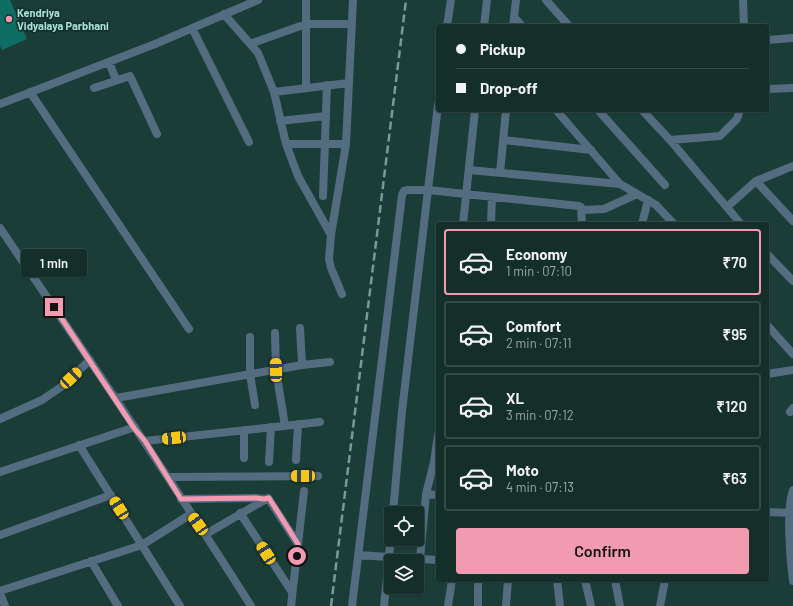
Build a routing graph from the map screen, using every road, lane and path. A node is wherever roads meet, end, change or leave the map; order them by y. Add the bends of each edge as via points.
1 (258, 0) edge
2 (306, 0) edge
3 (353, 0) edge
4 (451, 0) edge
5 (487, 0) edge
6 (516, 0) edge
7 (546, 0) edge
8 (743, 0) edge
9 (224, 14) junction
10 (514, 17) junction
11 (306, 24) junction
12 (352, 24) junction
13 (447, 24) edge
14 (484, 24) edge
15 (513, 24) edge
16 (520, 24) edge
17 (566, 24) edge
18 (744, 24) edge
19 (192, 28) junction
20 (793, 38) edge
21 (769, 40) edge
22 (250, 44) junction
23 (109, 62) junction
24 (116, 80) junction
25 (349, 83) junction
26 (326, 86) junction
27 (94, 88) dead end
28 (306, 88) junction
29 (793, 88) edge
30 (769, 89) edge
31 (30, 92) junction
32 (274, 92) junction
33 (0, 104) edge
34 (437, 112) edge
35 (475, 112) edge
36 (506, 112) edge
37 (558, 112) edge
38 (600, 112) edge
39 (644, 112) edge
40 (739, 112) edge
41 (326, 116) junction
42 (280, 120) junction
43 (157, 134) dead end
44 (503, 140) junction
45 (670, 140) junction
46 (249, 142) dead end
47 (286, 144) junction
48 (325, 144) junction
49 (346, 144) junction
50 (591, 150) junction
51 (793, 166) edge
52 (469, 170) junction
53 (500, 172) junction
54 (756, 181) junction
55 (620, 184) junction
56 (665, 185) dead end
57 (428, 190) junction
58 (466, 194) junction
59 (637, 194) junction
60 (323, 196) dead end
61 (492, 197) junction
62 (648, 200) junction
63 (727, 207) junction
64 (582, 210) junction
65 (793, 221) edge
66 (463, 222) edge
67 (491, 222) edge
68 (582, 222) edge
69 (642, 222) edge
70 (672, 222) edge
71 (739, 222) edge
72 (0, 228) edge
73 (331, 235) junction
74 (769, 256) edge
75 (793, 281) edge
76 (342, 294) dead end
77 (769, 327) edge
78 (300, 328) dead end
79 (189, 329) dead end
80 (275, 333) dead end
81 (250, 337) dead end
82 (793, 354) edge
83 (90, 360) junction
84 (330, 362) dead end
85 (302, 365) junction
86 (276, 370) junction
87 (793, 370) edge
88 (250, 374) junction
89 (769, 374) edge
90 (116, 398) junction
91 (255, 405) dead end
92 (0, 419) edge
93 (320, 422) dead end
94 (298, 424) junction
95 (284, 426) junction
96 (271, 427) junction
97 (134, 428) junction
98 (244, 430) junction
99 (145, 441) junction
100 (79, 445) junction
101 (244, 458) dead end
102 (296, 460) dead end
103 (269, 462) dead end
104 (436, 462) edge
105 (0, 472) edge
106 (318, 476) dead end
107 (168, 477) junction
108 (793, 490) edge
109 (304, 491) dead end
110 (426, 494) junction
111 (436, 494) edge
112 (111, 495) junction
113 (181, 499) junction
114 (264, 499) junction
115 (394, 506) edge
116 (769, 512) edge
117 (240, 513) junction
118 (791, 513) edge
119 (191, 514) junction
120 (206, 534) junction
121 (0, 535) edge
122 (142, 544) junction
123 (298, 544) junction
124 (420, 554) edge
125 (358, 556) junction
126 (384, 557) edge
127 (424, 559) edge
128 (436, 560) edge
129 (90, 562) junction
130 (793, 581) edge
131 (452, 582) edge
132 (478, 582) edge
133 (508, 582) edge
134 (557, 582) edge
135 (585, 582) edge
136 (615, 582) edge
137 (664, 582) edge
138 (0, 592) edge
139 (292, 592) junction
140 (385, 594) edge
141 (5, 606) edge
142 (118, 606) edge
143 (180, 606) edge
144 (252, 606) edge
145 (291, 606) edge
146 (352, 606) edge
147 (384, 606) edge
148 (448, 606) edge
149 (478, 606) edge
150 (506, 606) edge
151 (560, 606) edge
152 (591, 606) edge
153 (620, 606) edge
154 (660, 606) edge

1 - 9 street
2 - 11 street
3 - 12 street
4 - 13 street
5 - 14 street
6 - 10 street
7 - 17 street
8 - 18 street
9 - 19 street
9 - 22 street
10 - 15 street
10 - 16 street
11 - 12 street
11 - 22 street
11 - 28 street
12 - 25 street
19 - 23 street
19 - 46 street
20 - 21 street
22 - 32 street via 258,53
23 - 24 street
23 - 31 street
24 - 27 street
24 - 43 street via 131,77
25 - 26 street
25 - 49 street
26 - 28 street
26 - 41 street
28 - 32 street
29 - 30 street
31 - 33 street
31 - 79 street
32 - 42 street
34 - 57 street
35 - 52 street
36 - 44 street
37 - 50 street
38 - 56 street
39 - 45 street
40 - 45 street via 737,119 720,136
41 - 42 street
41 - 48 street
42 - 47 street
44 - 50 street
44 - 53 street
45 - 63 street
47 - 48 street
47 - 73 street via 298,176
48 - 49 street
48 - 60 street
49 - 73 street
50 - 55 street
51 - 54 street
52 - 53 street
52 - 58 street
53 - 55 street
54 - 63 street
54 - 65 street
55 - 59 street
57 - 58 street
57 - 115 street
57 - 125 street via 408,190 402,195
58 - 61 street
58 - 66 street
59 - 62 street
59 - 64 street via 604,209
61 - 64 street via 579,206
61 - 67 street
62 - 69 street
62 - 70 street
63 - 71 street
64 - 68 street
72 - 83 street
73 - 76 street via 330,264
74 - 75 street
77 - 82 street
78 - 85 street
80 - 86 street
81 - 88 street
83 - 90 street
83 - 92 street via 61,387 42,400
84 - 85 street
85 - 86 street
86 - 88 street
86 - 95 street
87 - 89 street
88 - 90 street
88 - 91 street
90 - 97 street
93 - 94 street
94 - 95 street
94 - 102 street
95 - 96 street
96 - 98 street
96 - 103 street
97 - 99 street
97 - 100 street
98 - 99 street
98 - 101 street
99 - 107 street
100 - 105 street
100 - 112 street
104 - 110 street
106 - 107 street
107 - 113 street
108 - 118 street
109 - 123 street
110 - 111 street
110 - 124 street
112 - 121 street
112 - 122 street
113 - 114 street
113 - 119 street
114 - 117 street
114 - 123 street via 269,498
116 - 118 street
117 - 120 street
117 - 139 street
118 - 130 street
119 - 120 street
119 - 122 street
120 - 144 street
122 - 129 street
122 - 143 street
123 - 139 street
125 - 126 street
125 - 146 street
127 - 128 street
129 - 138 street
129 - 142 street
131 - 148 street
132 - 149 street
133 - 150 street
134 - 151 street
135 - 152 street
136 - 153 street
137 - 154 street
138 - 141 street
139 - 145 street
140 - 147 street

